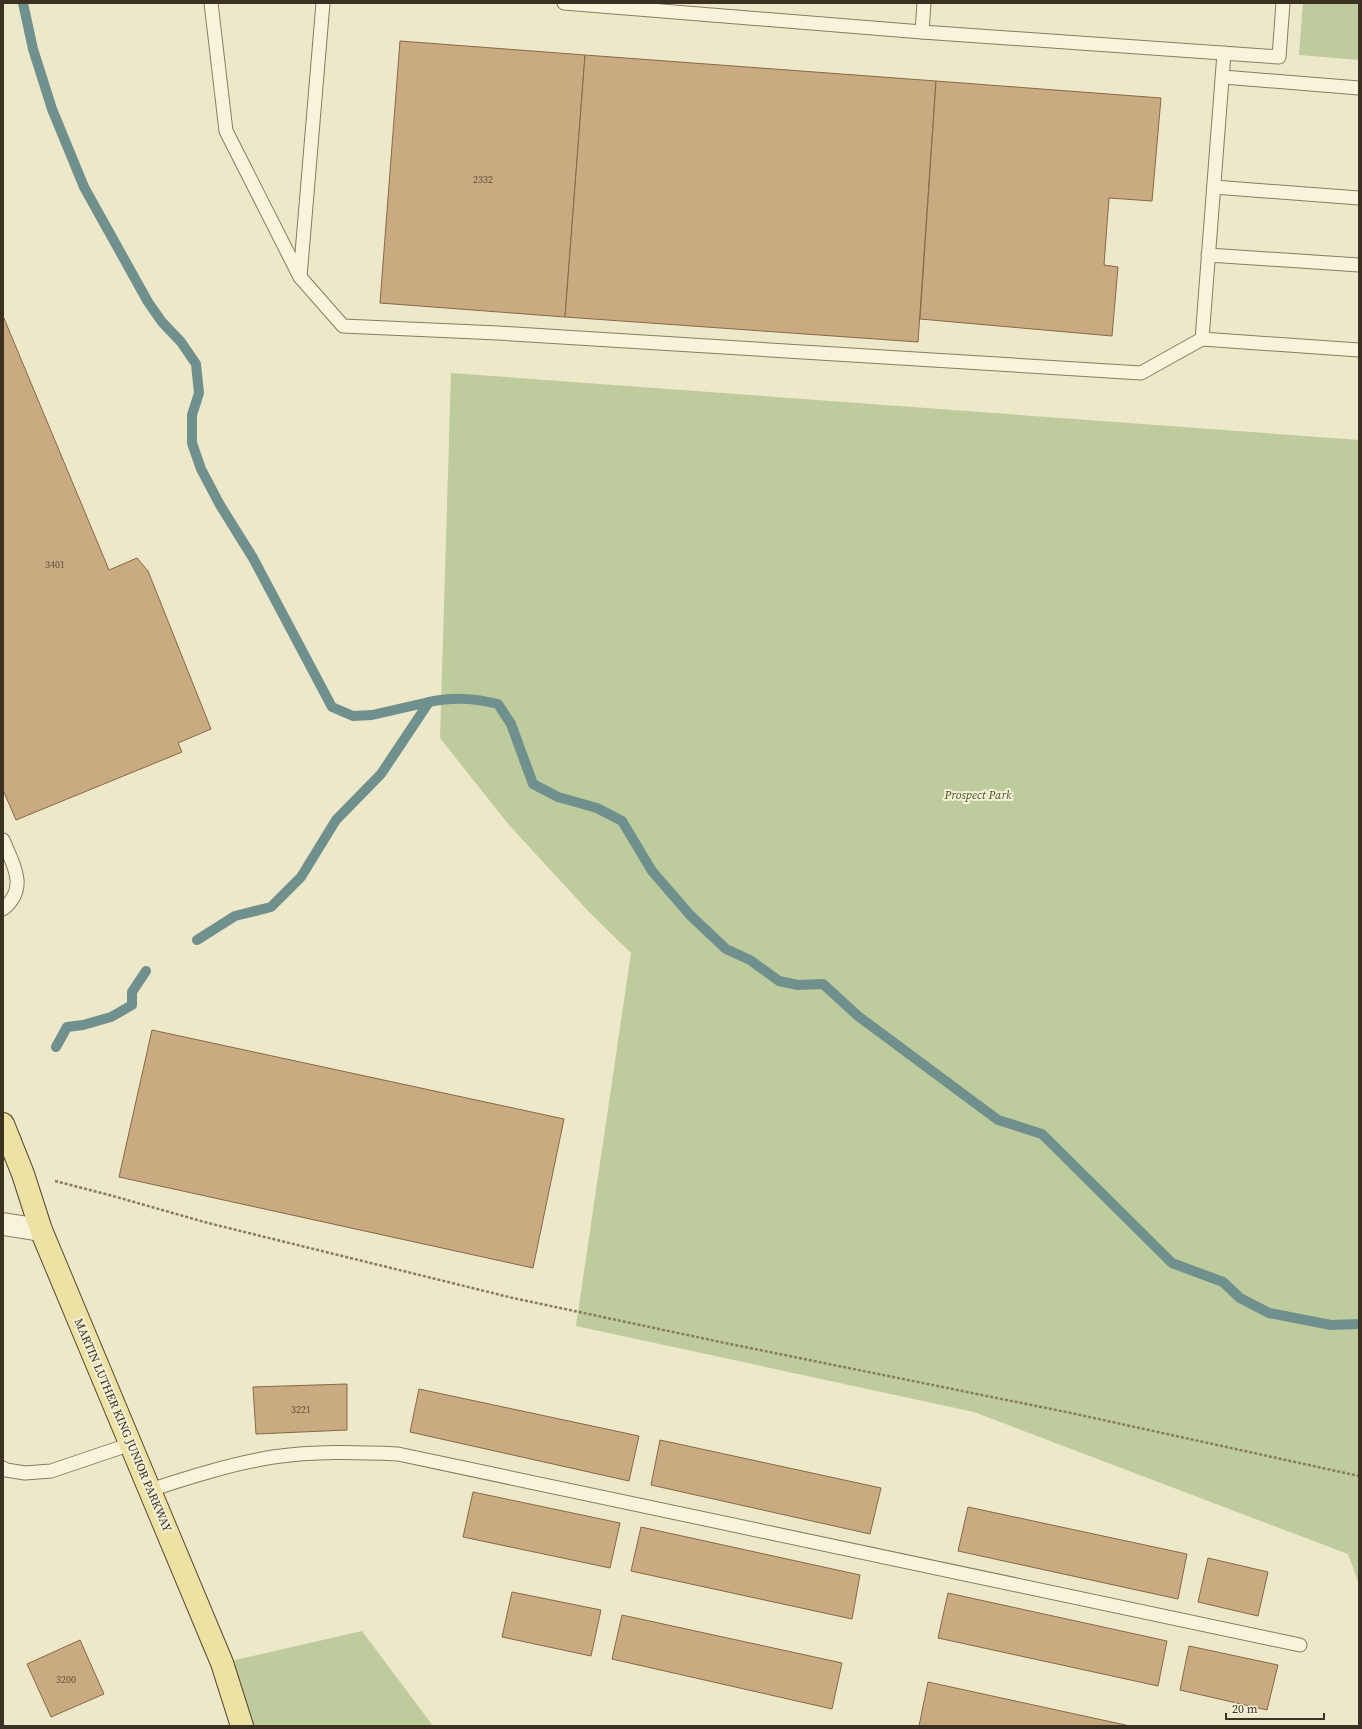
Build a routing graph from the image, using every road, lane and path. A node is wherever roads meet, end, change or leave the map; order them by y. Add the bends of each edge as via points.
1 (211, 3) edge
2 (323, 3) edge
3 (564, 3) edge
4 (924, 3) edge
5 (1283, 3) edge
6 (922, 32) junction
7 (1224, 53) junction
8 (1222, 77) junction
9 (1359, 88) edge
10 (1214, 187) junction
11 (1359, 198) edge
12 (1208, 255) junction
13 (1359, 265) edge
14 (300, 277) junction
15 (1202, 339) junction
16 (1359, 350) edge
17 (3, 840) edge
18 (3, 909) edge
19 (3, 1124) edge
20 (23, 1174) junction
21 (3, 1224) edge
22 (41, 1230) junction
23 (131, 1444) junction
24 (3, 1468) edge
25 (1359, 1476) edge
26 (150, 1490) junction
27 (1300, 1645) dead end
28 (242, 1726) edge

1 - 14 lane via 226,131
2 - 14 lane
3 - 6 lane
4 - 6 lane
5 - 7 lane via 1279,57
6 - 7 lane
7 - 8 lane
8 - 9 lane
8 - 10 lane
10 - 11 lane
10 - 12 lane
12 - 13 lane
12 - 15 lane
14 - 15 lane via 343,326 1141,373
15 - 16 lane
17 - 18 lane via 18,875 16,890
19 - 20 main road, MARTIN LUTHER KING JUNIOR PARKWAY
20 - 22 main road, MARTIN LUTHER KING JUNIOR PARKWAY
20 - 25 path via 208,1223 513,1298 1071,1413
21 - 22 street
22 - 23 main road, MARTIN LUTHER KING JUNIOR PARKWAY
23 - 24 lane via 51,1471 25,1473
23 - 26 main road, MARTIN LUTHER KING JUNIOR PARKWAY
26 - 27 lane via 218,1468 274,1457 336,1452 398,1454
26 - 28 main road, MARTIN LUTHER KING JUNIOR PARKWAY via 222,1662

